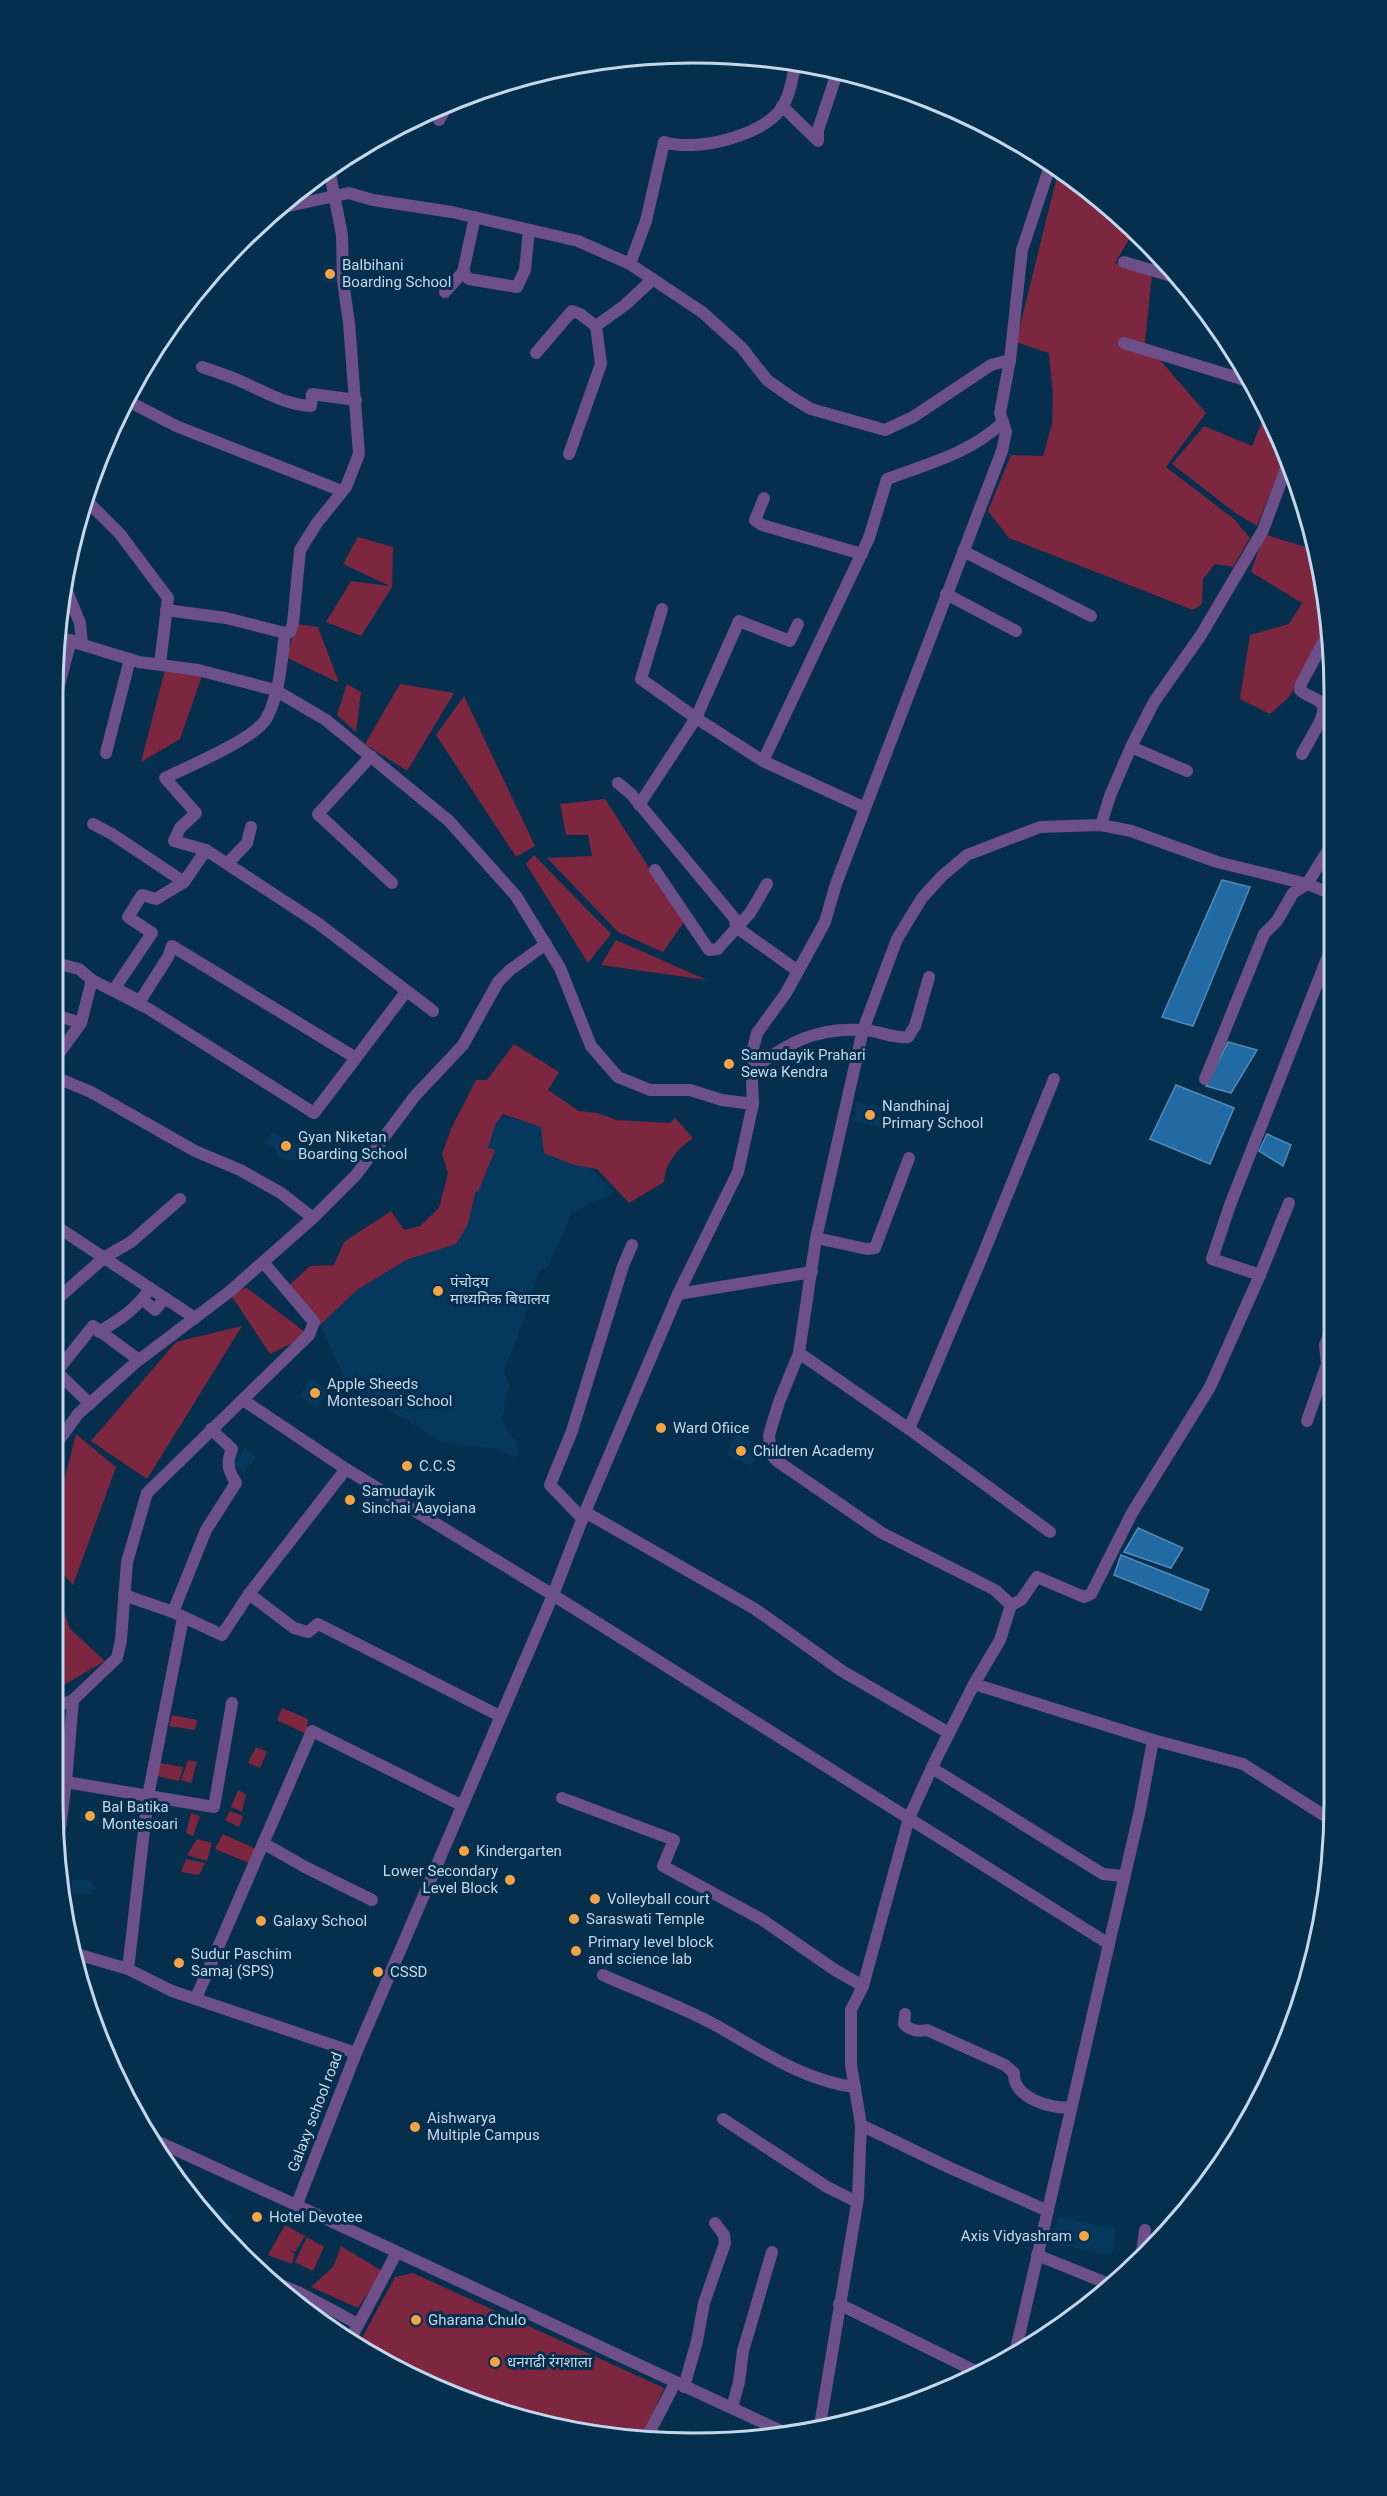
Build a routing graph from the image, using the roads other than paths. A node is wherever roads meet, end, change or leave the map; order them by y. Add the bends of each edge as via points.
1 (794, 71) edge
2 (836, 79) edge
3 (782, 106) junction
4 (441, 116) edge
5 (439, 120) dead end
6 (1048, 172) edge
7 (331, 178) edge
8 (336, 197) junction
9 (295, 205) edge
10 (475, 217) junction
11 (529, 230) junction
12 (1125, 262) dead end
13 (630, 264) junction
14 (463, 272) junction
15 (1164, 274) edge
16 (653, 279) junction
17 (445, 292) dead end
18 (596, 326) junction
19 (1124, 343) dead end
20 (537, 353) dead end
21 (1010, 360) junction
22 (202, 367) dead end
23 (1240, 379) edge
24 (356, 400) junction
25 (134, 404) edge
26 (1003, 422) junction
27 (568, 454) dead end
28 (1284, 473) edge
29 (342, 492) junction
30 (764, 498) dead end
31 (92, 506) edge
32 (963, 551) junction
33 (862, 554) junction
34 (946, 594) junction
35 (70, 599) edge
36 (662, 609) dead end
37 (166, 610) junction
38 (1091, 616) dead end
39 (798, 624) dead end
40 (1016, 632) dead end
41 (285, 633) junction
42 (65, 639) edge
43 (76, 641) junction
44 (1322, 644) edge
45 (130, 659) junction
46 (160, 664) junction
47 (63, 677) edge
48 (275, 690) junction
49 (1324, 714) edge
50 (696, 718) junction
51 (1324, 723) edge
52 (1131, 747) junction
53 (106, 753) dead end
54 (1302, 754) dead end
55 (371, 756) junction
56 (763, 761) junction
57 (1187, 771) dead end
58 (618, 783) dead end
59 (639, 805) junction
60 (865, 808) junction
61 (93, 824) dead end
62 (1101, 825) junction
63 (250, 827) dead end
64 (206, 850) junction
65 (1324, 856) edge
66 (228, 864) junction
67 (655, 870) dead end
68 (184, 882) junction
69 (392, 883) dead end
70 (767, 884) dead end
71 (1306, 884) junction
72 (1324, 891) edge
73 (736, 927) junction
74 (546, 944) junction
75 (63, 965) edge
76 (1324, 967) edge
77 (798, 971) junction
78 (929, 977) dead end
79 (92, 980) junction
80 (405, 993) junction
81 (433, 1011) dead end
82 (63, 1017) edge
83 (81, 1023) junction
84 (863, 1030) junction
85 (63, 1038) edge
86 (356, 1058) junction
87 (752, 1069) junction
88 (1205, 1078) dead end
89 (1054, 1079) dead end
90 (63, 1080) edge
91 (753, 1104) junction
92 (909, 1158) dead end
93 (180, 1199) dead end
94 (1289, 1203) dead end
95 (313, 1218) junction
96 (63, 1230) edge
97 (816, 1238) junction
98 (632, 1245) dead end
99 (105, 1257) junction
100 (263, 1262) junction
101 (812, 1272) junction
102 (1260, 1275) junction
103 (150, 1288) junction
104 (63, 1294) edge
105 (678, 1294) junction
106 (165, 1298) junction
107 (143, 1300) junction
108 (195, 1318) junction
109 (99, 1332) junction
110 (799, 1353) junction
111 (139, 1360) junction
112 (63, 1362) edge
113 (1324, 1373) edge
114 (63, 1378) edge
115 (243, 1400) junction
116 (90, 1404) junction
117 (1307, 1421) dead end
118 (211, 1429) junction
119 (909, 1429) junction
120 (63, 1435) edge
121 (346, 1469) junction
122 (584, 1515) junction
123 (1050, 1532) dead end
124 (249, 1594) junction
125 (124, 1595) junction
126 (553, 1595) junction
127 (1011, 1605) junction
128 (178, 1615) junction
129 (974, 1684) junction
130 (73, 1700) junction
131 (232, 1703) dead end
132 (63, 1704) edge
133 (500, 1716) junction
134 (949, 1733) junction
135 (1152, 1740) junction
136 (932, 1768) junction
137 (66, 1782) junction
138 (148, 1796) junction
139 (562, 1798) dead end
140 (63, 1804) edge
141 (461, 1805) junction
142 (1324, 1815) edge
143 (909, 1818) junction
144 (263, 1843) junction
145 (1124, 1876) junction
146 (372, 1900) dead end
147 (1109, 1944) junction
148 (82, 1955) edge
149 (128, 1969) junction
150 (603, 1975) dead end
151 (862, 1986) junction
152 (196, 1998) junction
153 (905, 2014) dead end
154 (356, 2053) junction
155 (855, 2087) junction
156 (1071, 2107) junction
157 (723, 2120) dead end
158 (861, 2125) junction
159 (163, 2144) edge
160 (857, 2202) junction
161 (297, 2204) junction
162 (1048, 2211) junction
163 (715, 2223) dead end
164 (1145, 2230) dead end
165 (1143, 2244) edge
166 (397, 2252) junction
167 (772, 2252) dead end
168 (1037, 2255) junction
169 (1103, 2282) edge
170 (295, 2291) edge
171 (839, 2304) junction
172 (357, 2324) junction
173 (353, 2333) edge
174 (1017, 2344) edge
175 (970, 2369) edge
176 (679, 2385) junction
177 (732, 2408) junction
178 (821, 2420) edge
179 (775, 2428) edge
180 (650, 2432) edge

1 - 3 street
2 - 3 street via 818,130 818,141
3 - 13 street via 770,120 752,130 710,144 675,146 664,142 646,221
4 - 5 street
6 - 21 street via 1022,250
7 - 8 street
8 - 9 street
8 - 10 street via 349,193
8 - 24 street
10 - 11 street
10 - 14 street
11 - 13 street via 578,241
11 - 14 street via 525,270 517,287 468,279
12 - 15 street
13 - 16 street
14 - 17 street
16 - 18 street
16 - 21 street via 724,330 767,380 791,397 811,409 885,430 913,417 991,365
18 - 20 street via 572,311
18 - 27 street via 601,364
19 - 23 street
21 - 26 street via 1000,413
22 - 24 street via 296,405 311,405 312,394
24 - 29 street via 359,454
25 - 29 street via 176,426
26 - 32 street via 1006,432 1002,451
26 - 33 street via 963,450 887,479
28 - 52 street via 1263,530 1201,634 1154,702
29 - 41 street via 300,550 293,623 290,632
30 - 33 street via 755,520 762,525
31 - 37 street via 153,575 168,598
32 - 34 street
32 - 38 street
33 - 56 street
34 - 40 street
34 - 60 street
35 - 43 street via 80,623
36 - 50 street via 641,679
37 - 41 street via 226,618
37 - 46 street
39 - 50 street via 790,641 739,621
41 - 48 street
42 - 43 street
43 - 45 street
43 - 47 street
44 - 49 street via 1300,690 1323,705
45 - 46 street
45 - 53 street
46 - 48 street
48 - 55 street via 326,720
48 - 64 street via 265,721 165,778 196,813 180,828 174,841
50 - 56 street
50 - 59 street
51 - 54 street
52 - 57 street
52 - 62 street
55 - 69 street via 318,814
55 - 74 street via 449,821 516,896
56 - 60 street
58 - 59 street
59 - 73 street via 735,919
60 - 77 street via 825,922
61 - 68 street
62 - 71 street via 1131,831 1217,862
62 - 84 street via 1040,827 967,855 942,876 922,898 897,939
63 - 66 street via 247,843
64 - 66 street
64 - 68 street
65 - 71 street
66 - 80 street via 319,924
67 - 73 street via 709,950 718,949
68 - 86 street via 156,899 142,895 128,916 152,933 115,988 140,1001 172,946
70 - 73 street via 750,913
71 - 72 street
71 - 88 street via 1293,893 1277,921 1264,934
73 - 77 street
74 - 91 street via 560,968 591,1046 618,1077 650,1090 690,1090
74 - 95 street via 498,982 463,1045 414,1097 356,1175
75 - 79 street via 79,969
76 - 102 street via 1212,1259
77 - 87 street via 757,1033
78 - 84 street via 908,1037
79 - 83 street
79 - 86 street via 149,1009 314,1113
80 - 81 street
80 - 86 street
82 - 83 street
83 - 85 street
84 - 87 street via 814,1033
84 - 97 street
87 - 91 street
89 - 119 street
90 - 95 street via 195,1151 240,1170 281,1193
91 - 105 street via 738,1172
92 - 97 street via 875,1248
93 - 99 street via 131,1242
94 - 102 street
95 - 100 street
96 - 99 street
97 - 101 street
98 - 122 street via 564,1454 550,1485
99 - 103 street
99 - 104 street
100 - 108 street
100 - 115 street via 314,1322 309,1335
101 - 105 street
101 - 110 street
102 - 127 street via 1210,1387 1132,1512 1091,1594 1084,1597 1037,1577 1021,1600
103 - 106 street
103 - 107 street
105 - 122 street
106 - 107 street via 155,1310
106 - 108 street
107 - 109 street
108 - 111 street
109 - 111 street
109 - 112 street via 93,1326
110 - 119 street
110 - 127 street via 769,1435 771,1454 882,1533 995,1590
111 - 116 street
113 - 117 street
114 - 116 street
115 - 118 street
115 - 121 street
116 - 120 street
118 - 125 street via 147,1493 127,1562
118 - 128 street via 232,1449 227,1461 236,1483 207,1530
119 - 123 street
121 - 124 street
121 - 126 street
122 - 126 street
122 - 134 street via 755,1609 842,1671
124 - 128 street via 222,1635
124 - 133 street via 294,1628 308,1632 318,1624
125 - 128 street
125 - 130 street via 117,1658
126 - 133 street
126 - 143 street
127 - 129 street via 1000,1640
128 - 138 street
129 - 134 street
129 - 135 street
130 - 132 street
130 - 137 street
131 - 138 street via 214,1807
133 - 141 street
134 - 136 street
135 - 142 street via 1244,1764
135 - 145 street
136 - 143 street
136 - 145 street via 1103,1874
137 - 138 street
137 - 140 street
138 - 149 street
139 - 151 street via 674,1840 663,1866 761,1919
141 - 144 street via 312,1731
141 - 154 street
143 - 147 street
143 - 151 street
144 - 146 street
144 - 152 street
145 - 147 street
147 - 156 street
148 - 149 street, Galaxy school road
149 - 152 street, Galaxy school road
150 - 155 street via 715,2025 817,2078
151 - 155 street via 851,2010
152 - 154 street, Galaxy school road
153 - 156 street via 904,2024 909,2028 927,2030 1005,2065 1014,2073 1018,2090 1040,2102
154 - 161 street, Galaxy school road
155 - 158 street
156 - 162 street
157 - 160 street
158 - 160 street
158 - 162 street
159 - 161 street
160 - 171 street
161 - 166 street
162 - 168 street
163 - 176 street via 725,2243 704,2302 697,2341
164 - 165 street
166 - 172 street
166 - 176 street
167 - 177 street via 747,2332
168 - 169 street
168 - 174 street
170 - 172 street
171 - 175 street
171 - 178 street
172 - 173 street
176 - 177 street
176 - 180 street
177 - 179 street

